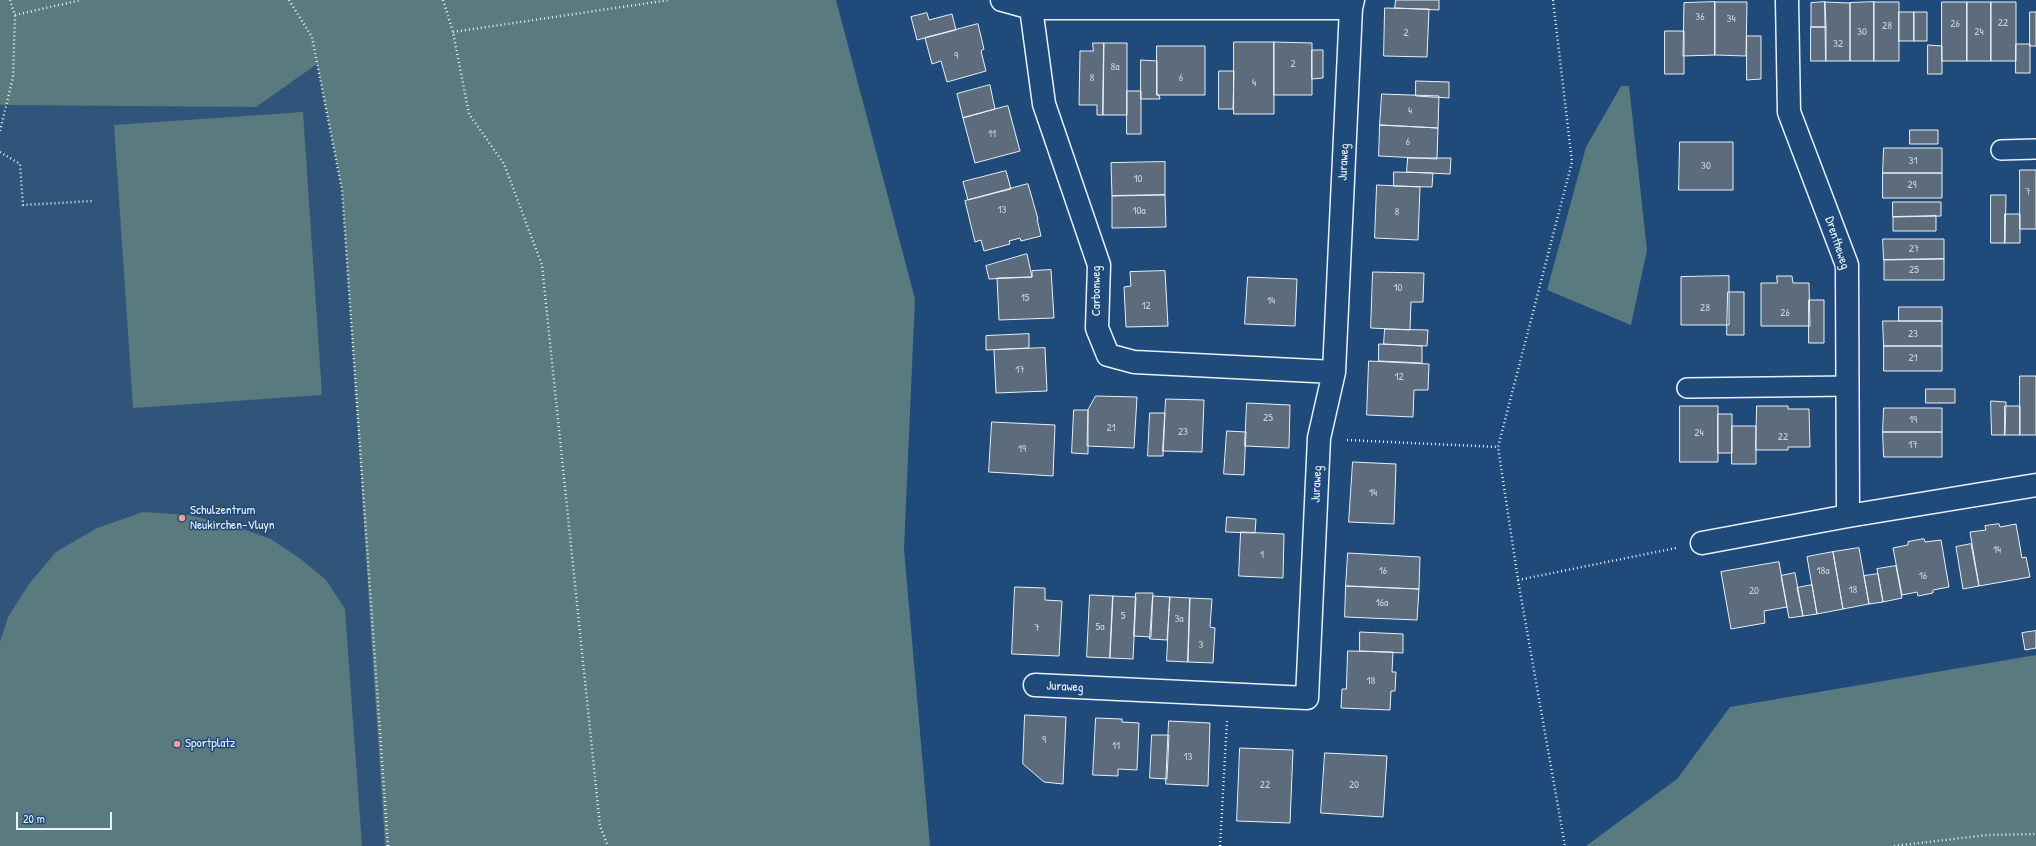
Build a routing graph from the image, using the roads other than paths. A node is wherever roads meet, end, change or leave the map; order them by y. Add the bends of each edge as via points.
1 (1002, 0) edge
2 (1787, 0) edge
3 (1352, 4) edge
4 (1031, 8) junction
5 (2036, 149) edge
6 (2001, 150) dead end
7 (1334, 372) junction
8 (1848, 386) junction
9 (1687, 388) dead end
10 (2036, 485) edge
11 (1848, 516) junction
12 (1702, 543) road end
13 (1035, 685) dead end

1 - 4 street
2 - 8 street, Drentheweg via 1789,112 1847,266
3 - 4 street
3 - 7 street, Juraweg
4 - 7 street, Carbonweg via 1044,104 1099,265 1097,328 1108,355 1134,362
5 - 6 lane
7 - 13 street, Juraweg via 1319,438 1307,698
8 - 9 lane
8 - 11 street, Drentheweg
10 - 11 street
11 - 12 street

